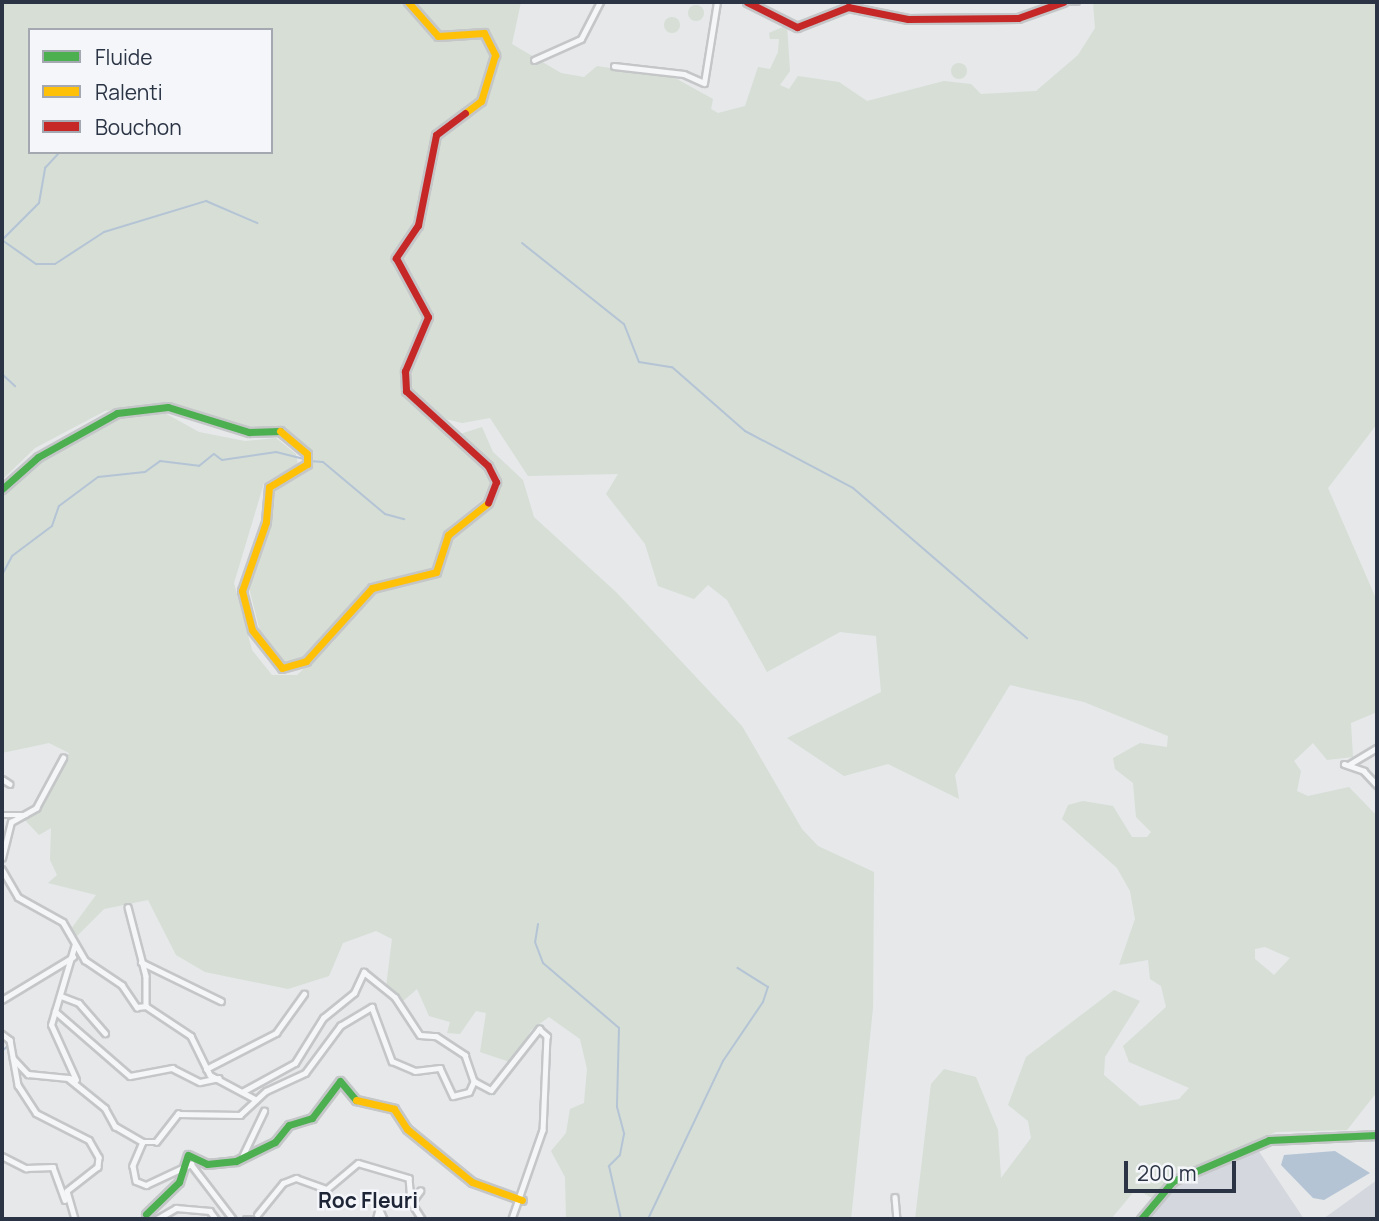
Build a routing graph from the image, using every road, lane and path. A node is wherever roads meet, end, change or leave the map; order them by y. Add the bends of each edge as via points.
1 (408, 2) edge
2 (600, 2) edge
3 (717, 2) edge
4 (747, 2) edge
5 (1063, 2) edge
6 (1070, 2) edge
7 (1077, 2) edge
8 (534, 60) dead end
9 (614, 66) dead end
10 (2, 489) edge
11 (1377, 748) edge
12 (63, 758) dead end
13 (2, 779) edge
14 (10, 785) dead end
15 (1377, 785) edge
16 (2, 815) edge
17 (26, 815) junction
18 (2, 858) edge
19 (2, 869) edge
20 (128, 907) dead end
21 (75, 944) junction
22 (73, 957) junction
23 (140, 961) junction
24 (304, 995) dead end
25 (61, 996) junction
26 (2, 1000) edge
27 (221, 1001) dead end
28 (146, 1006) junction
29 (55, 1011) junction
30 (105, 1033) dead end
31 (4, 1037) edge
32 (12, 1058) junction
33 (206, 1069) junction
34 (68, 1078) junction
35 (220, 1078) junction
36 (474, 1081) junction
37 (242, 1092) junction
38 (256, 1099) junction
39 (264, 1111) dead end
40 (1377, 1135) edge
41 (142, 1142) junction
42 (2, 1156) edge
43 (242, 1158) junction
44 (186, 1166) junction
45 (420, 1191) dead end
46 (895, 1197) dead end
47 (66, 1200) junction
48 (522, 1200) junction
49 (411, 1202) junction
50 (146, 1214) dead end
51 (258, 1217) edge
52 (75, 1219) edge
53 (157, 1219) edge
54 (216, 1219) edge
55 (233, 1219) edge
56 (246, 1219) edge
57 (376, 1219) edge
58 (384, 1219) edge
59 (422, 1219) edge
60 (512, 1219) edge
61 (897, 1219) edge
62 (1141, 1219) edge

1 - 10 street via 438,36 484,33 495,55 481,101 436,135 421,186 418,225 397,251 403,281 428,317 404,375 419,406 488,466 496,482 492,498 448,536 433,575 372,588 329,639 290,668 276,665 263,650 242,591 248,559 266,522 269,486 308,461 284,431 248,432 168,407 117,413 38,457
2 - 8 street via 581,39
3 - 9 street via 707,82
4 - 5 street via 797,27 848,7 908,19 1018,18
6 - 7 street
11 - 15 street via 1346,764
12 - 17 street
13 - 14 street
16 - 17 street
17 - 18 street via 11,822
19 - 21 street via 18,897 63,922
20 - 23 street
21 - 22 street
21 - 28 street via 137,1007
22 - 25 street
22 - 26 street
23 - 27 street
23 - 28 street
24 - 33 street via 276,1033
25 - 29 street
25 - 30 street via 79,1003
28 - 33 street via 191,1035
29 - 34 street via 52,1029 76,1080
29 - 35 street via 130,1076 172,1068 203,1083
31 - 32 street
32 - 34 street via 28,1074
32 - 47 street via 19,1088 36,1113 89,1140 100,1161 71,1186
33 - 35 street
34 - 41 street via 105,1108 115,1126
35 - 37 street
36 - 37 street via 465,1055 436,1036 420,1035 395,997 364,972 354,993 323,1018 295,1063
36 - 38 street via 469,1092 453,1096 440,1068 415,1071 392,1061 372,1007 340,1026 305,1073
36 - 48 street via 491,1090 539,1029 550,1056 547,1089 541,1142
37 - 38 street
38 - 41 street via 230,1117 219,1111 201,1119 178,1114 156,1142
39 - 43 street
40 - 62 street via 1269,1140 1173,1181
41 - 44 street via 133,1166 140,1184
42 - 47 street via 26,1168 53,1167
43 - 44 street via 207,1164 188,1155
43 - 48 street via 275,1142 293,1123 312,1118 344,1081 362,1107 394,1109 407,1129 472,1182
44 - 50 street via 179,1182
44 - 55 street via 196,1168 200,1183 224,1199
45 - 49 street
46 - 61 street
47 - 52 street
48 - 60 street
49 - 51 street via 409,1178 358,1163 327,1189 296,1178 283,1183
49 - 59 street
51 - 56 street
53 - 54 street via 176,1208 210,1211
57 - 58 street via 379,1208

